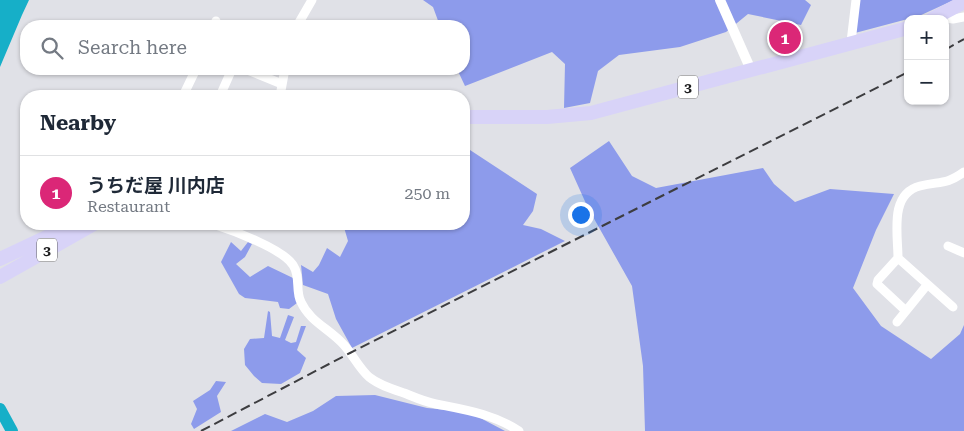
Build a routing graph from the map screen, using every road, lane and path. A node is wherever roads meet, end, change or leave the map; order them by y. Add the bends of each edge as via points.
1 (312, 0) edge
2 (720, 0) edge
3 (856, 0) edge
4 (964, 2) edge
5 (940, 15) edge
6 (964, 17) edge
7 (300, 20) edge
8 (949, 20) edge
9 (904, 29) edge
10 (851, 42) junction
11 (752, 70) junction
12 (193, 75) edge
13 (229, 75) edge
14 (260, 75) edge
15 (284, 75) edge
16 (282, 84) junction
17 (186, 90) edge
18 (223, 90) edge
19 (281, 90) edge
20 (470, 117) edge
21 (964, 172) edge
22 (61, 230) edge
23 (83, 230) edge
24 (232, 230) edge
25 (948, 246) dead end
26 (964, 253) edge
27 (898, 258) junction
28 (0, 259) edge
29 (0, 277) edge
30 (928, 285) junction
31 (953, 308) dead end
32 (906, 311) junction
33 (897, 322) dead end
34 (519, 431) edge

1 - 7 street
2 - 11 street
3 - 10 street
4 - 5 highway
6 - 8 street
9 - 10 highway, 3
10 - 11 highway, 3
11 - 20 highway, 3 via 591,113 547,117
12 - 17 street
13 - 18 street
14 - 16 street
15 - 16 street
16 - 19 street
21 - 27 street via 953,180 918,186 900,201
22 - 28 highway, 3
23 - 29 highway, 3
24 - 34 street via 293,265 301,304 312,318 343,344 368,377 434,404 495,418
25 - 26 street
27 - 30 street
27 - 32 street via 877,284
30 - 31 street
30 - 32 street
32 - 33 street

